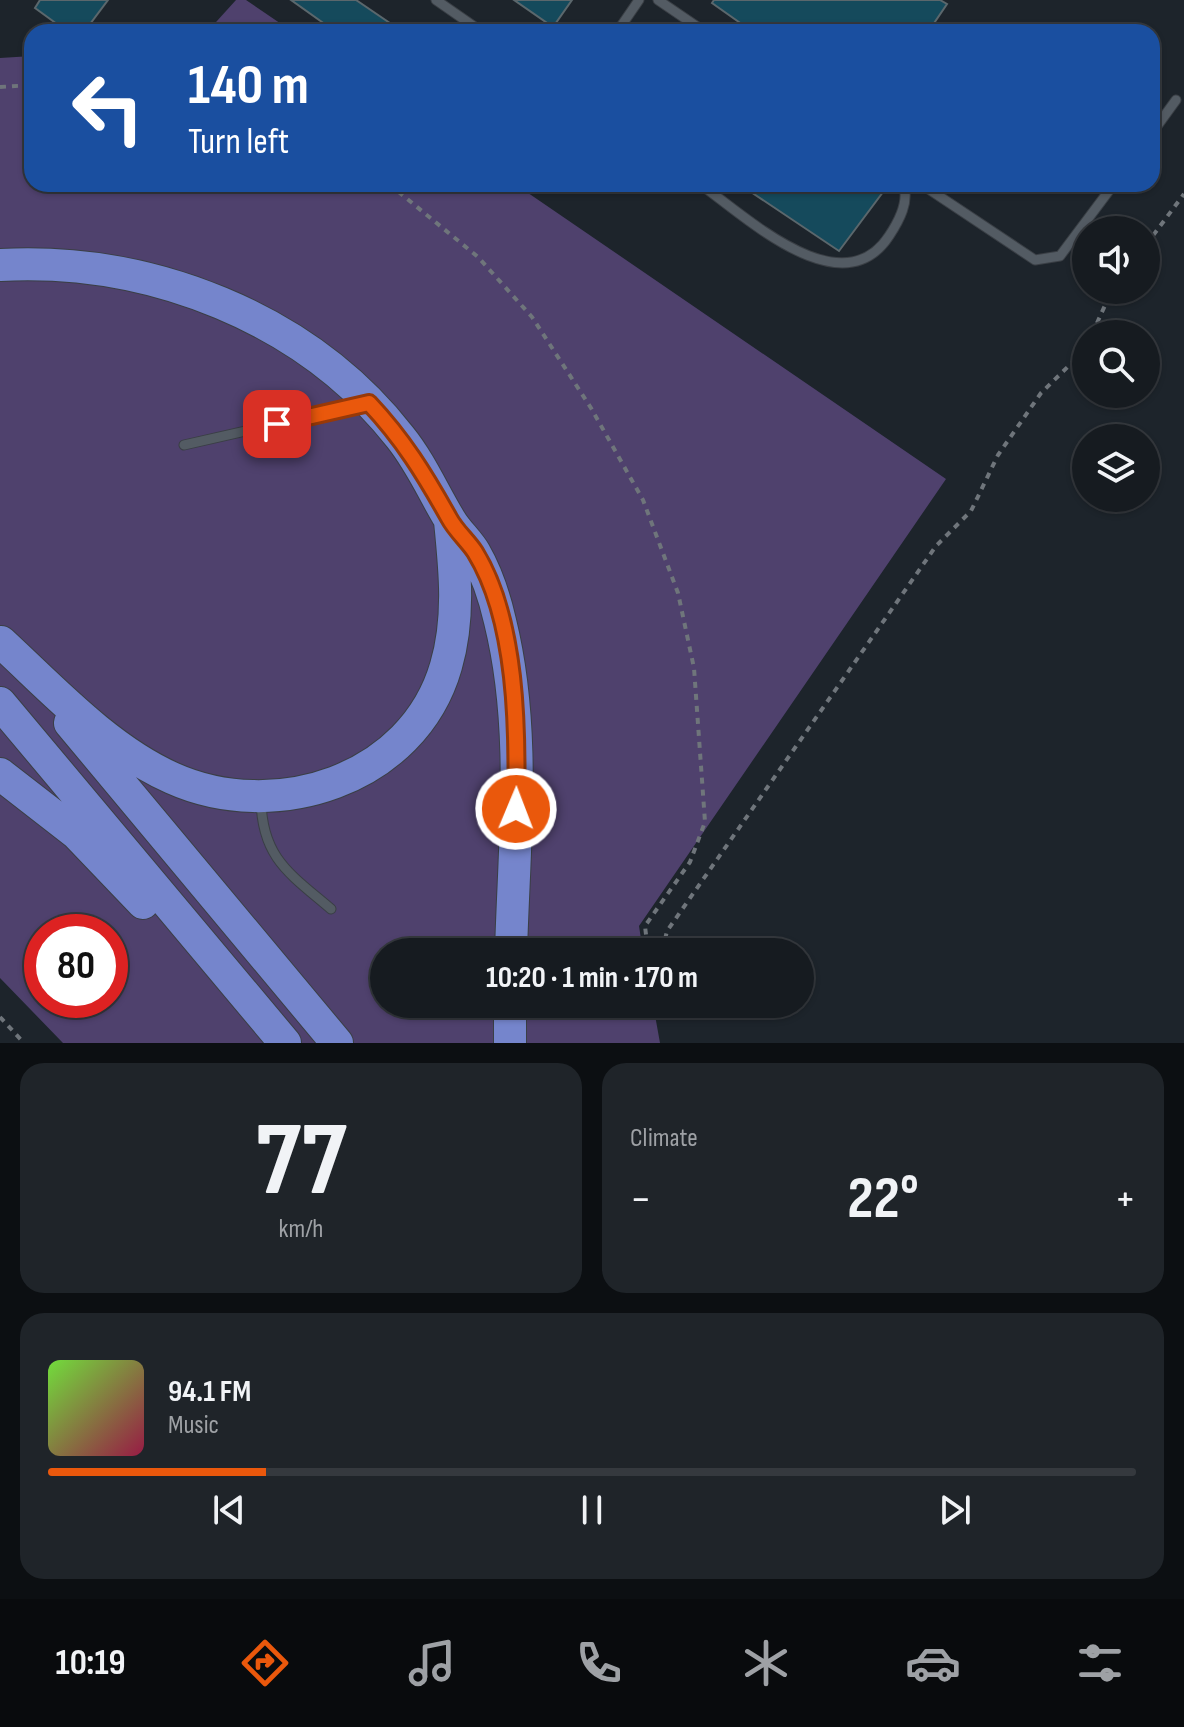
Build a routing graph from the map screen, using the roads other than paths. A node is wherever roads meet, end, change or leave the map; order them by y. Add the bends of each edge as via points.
1 (436, 0) edge
2 (639, 0) edge
3 (658, 0) edge
4 (470, 24) edge
5 (622, 24) edge
6 (693, 24) edge
7 (1176, 100) dead end
8 (1160, 122) edge
9 (711, 192) edge
10 (906, 192) edge
11 (933, 192) edge
12 (1108, 192) edge
13 (0, 265) edge
14 (369, 403) junction
15 (184, 445) dead end
16 (450, 521) junction
17 (0, 641) edge
18 (0, 703) edge
19 (0, 774) edge
20 (261, 797) junction
21 (331, 909) dead end
22 (511, 938) edge
23 (201, 941) junction
24 (510, 1018) edge
25 (285, 1043) edge
26 (337, 1043) edge
27 (510, 1043) edge

1 - 4 lane
2 - 5 lane
3 - 6 lane
7 - 8 lane
9 - 10 lane via 790,247 830,263 864,257 883,245 903,210
11 - 12 lane via 1035,260 1060,256
13 - 14 highway via 121,272 209,297 299,345
14 - 15 lane
14 - 16 highway via 419,463
16 - 20 highway via 456,611 446,666 420,718 368,767 333,786
16 - 22 highway via 475,552 487,579 511,678 517,767
17 - 20 highway via 96,726 172,778 226,795
17 - 26 highway
18 - 23 highway
19 - 23 highway via 76,833 143,903
20 - 21 lane via 262,828 278,864
23 - 25 highway
24 - 27 highway

